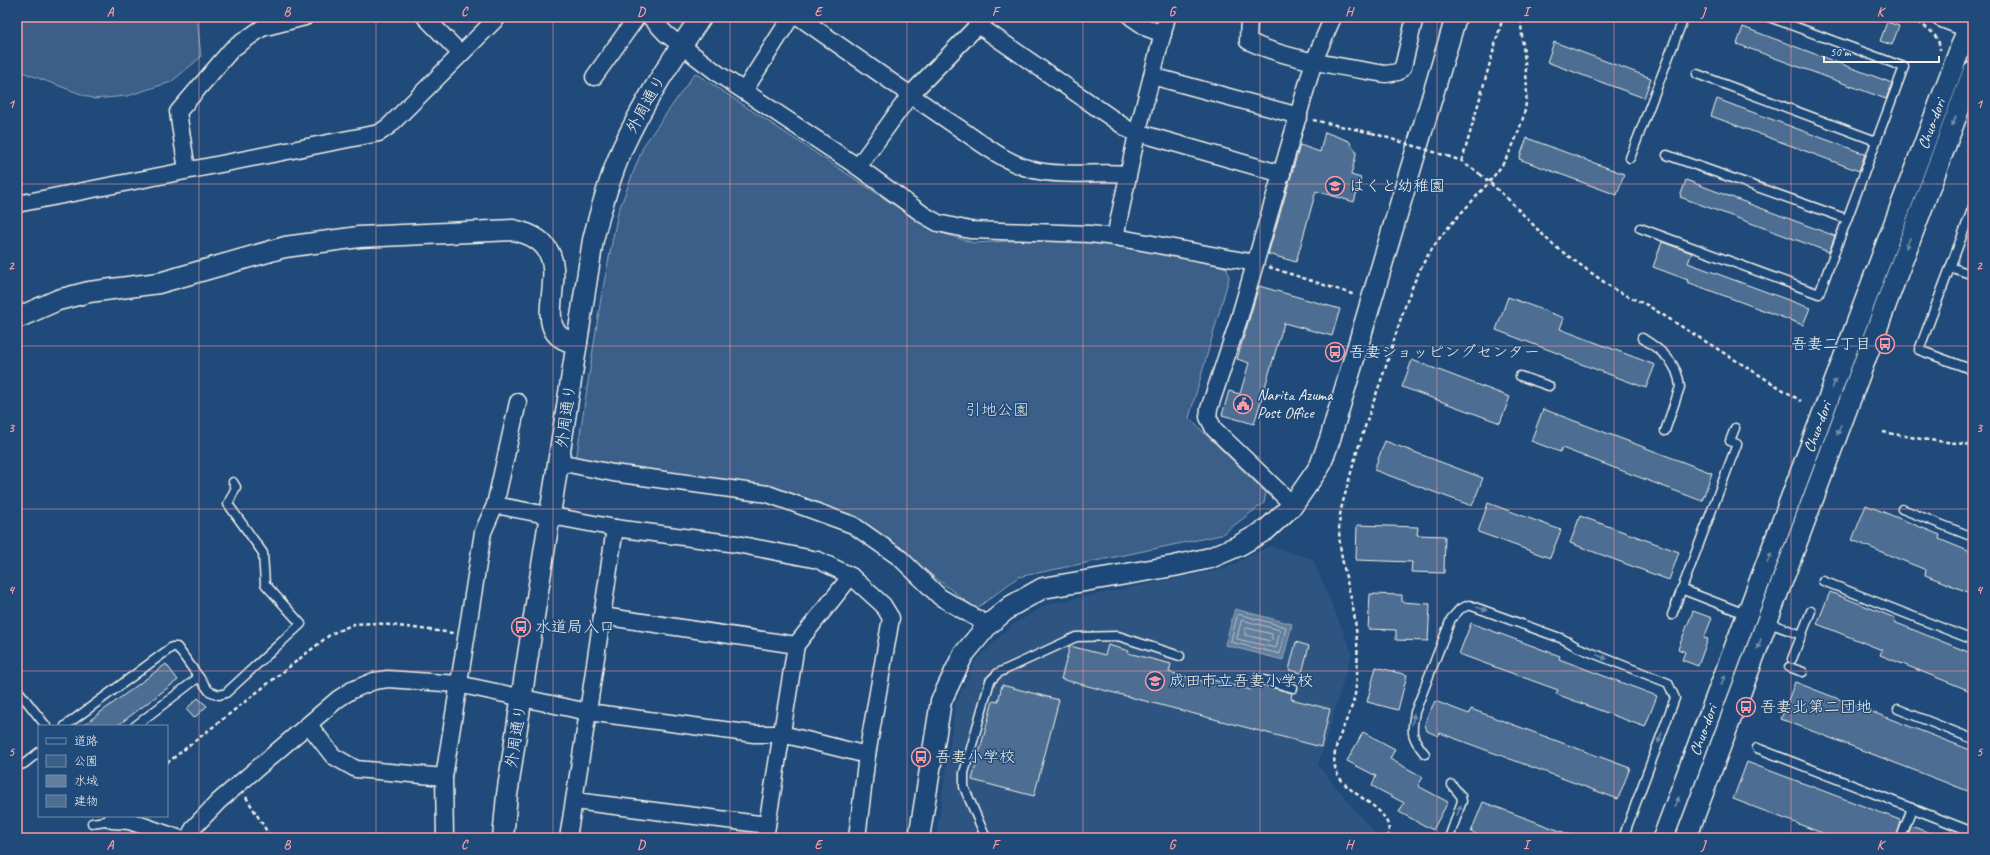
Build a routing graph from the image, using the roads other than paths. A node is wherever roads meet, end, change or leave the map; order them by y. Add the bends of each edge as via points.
1 (305, 17) edge
2 (424, 17) edge
3 (498, 17) edge
4 (637, 17) edge
5 (650, 17) edge
6 (701, 17) edge
7 (791, 17) edge
8 (799, 17) edge
9 (1131, 17) edge
10 (1168, 17) edge
11 (1249, 17) edge
12 (1333, 17) edge
13 (1415, 17) edge
14 (1456, 17) edge
15 (1684, 17) edge
16 (1769, 17) edge
17 (1942, 17) edge
18 (982, 21) edge
19 (1971, 24) edge
20 (1163, 34) junction
21 (682, 45) junction
22 (461, 54) junction
23 (1314, 61) junction
24 (1973, 72) edge
25 (1697, 74) dead end
26 (1152, 76) junction
27 (594, 77) dead end
28 (744, 91) junction
29 (910, 95) junction
30 (1299, 116) junction
31 (1138, 134) junction
32 (1876, 141) junction
33 (1667, 155) dead end
34 (1630, 158) dead end
35 (858, 167) junction
36 (187, 170) junction
37 (1128, 174) junction
38 (1282, 174) junction
39 (17, 204) edge
40 (1973, 207) edge
41 (1847, 220) junction
42 (1640, 228) dead end
43 (1115, 237) junction
44 (1255, 263) junction
45 (1950, 266) junction
46 (1973, 275) edge
47 (17, 318) edge
48 (1642, 338) dead end
49 (577, 343) junction
50 (1973, 370) edge
51 (1520, 376) dead end
52 (1549, 386) dead end
53 (518, 402) dead end
54 (1735, 428) dead end
55 (1664, 431) dead end
56 (559, 462) junction
57 (233, 482) dead end
58 (495, 505) junction
59 (1293, 505) junction
60 (1902, 509) dead end
61 (550, 516) junction
62 (615, 528) junction
63 (1973, 537) edge
64 (851, 576) junction
65 (1823, 581) dead end
66 (1681, 589) junction
67 (1811, 611) dead end
68 (1672, 615) dead end
69 (602, 616) junction
70 (1757, 618) junction
71 (988, 625) junction
72 (1802, 635) junction
73 (1973, 640) edge
74 (796, 645) junction
75 (1180, 656) dead end
76 (1802, 672) dead end
77 (198, 677) junction
78 (1257, 678) dead end
79 (458, 684) junction
80 (1293, 688) dead end
81 (17, 689) edge
82 (521, 698) junction
83 (1898, 709) dead end
84 (588, 712) junction
85 (45, 725) edge
86 (66, 725) edge
87 (136, 725) edge
88 (309, 725) junction
89 (782, 734) junction
90 (1973, 739) edge
91 (1757, 748) dead end
92 (38, 753) edge
93 (1425, 754) dead end
94 (867, 755) junction
95 (17, 766) edge
96 (444, 777) junction
97 (1452, 785) dead end
98 (575, 801) junction
99 (1912, 808) junction
100 (111, 818) edge
101 (92, 824) dead end
102 (766, 831) edge
103 (1973, 832) edge
104 (178, 838) edge
105 (188, 838) edge
106 (445, 838) edge
107 (503, 838) edge
108 (568, 838) edge
109 (857, 838) edge
110 (919, 838) edge
111 (986, 838) edge
112 (1448, 838) edge
113 (1622, 838) edge
114 (1664, 838) edge
115 (1686, 838) edge
116 (1901, 838) edge

1 - 36 street via 262,28 232,49 178,112
2 - 22 street
3 - 22 street
4 - 27 street
5 - 21 street via 666,34
6 - 21 street, 外周通り
7 - 28 street
8 - 29 street
9 - 20 street via 1146,28
10 - 20 street
11 - 23 street via 1248,42
12 - 23 street
13 - 23 street via 1406,58 1398,72 1386,74
14 - 59 street via 1330,439 1320,466
15 - 34 lane
16 - 32 lane via 1904,67
17 - 19 street
18 - 29 street
18 - 31 street
70 -> 19 street, Chuo-dori
20 - 26 street
21 - 28 street
21 - 49 street, 外周通り via 637,118 622,148 601,207
22 - 36 street via 379,133
23 - 30 street
24 -> 70 street, Chuo-dori
25 - 32 lane
26 - 30 street
26 - 31 street
28 - 35 street
29 - 35 street
29 - 37 street via 1018,165 1037,171
30 - 38 street
31 - 37 street
31 - 38 street
32 - 41 lane
33 - 41 lane
35 - 43 street via 924,215 949,226 970,230
36 - 39 street
37 - 43 street
38 - 44 street
40 - 45 lane
41 - 42 lane via 1820,294
43 - 44 street
44 - 59 street via 1208,417 1214,429
45 - 46 lane
45 - 50 lane via 1919,350
47 - 49 street via 58,300 89,292 159,283 285,247 359,237 513,230 537,238 549,251 554,267 551,318 553,328 563,339
48 - 55 lane via 1664,352 1680,381
49 - 56 street, 外周通り
51 - 52 lane
53 - 58 street
54 - 66 lane via 1730,441 1737,444
56 - 61 street, 外周通り
56 - 71 street via 768,494 853,525 900,558 940,596
57 - 77 lane via 236,487 228,504 263,553 265,584 301,624 226,693 209,691
58 - 61 street
58 - 79 street via 483,532
59 - 71 street via 1266,530 1210,558 1043,588 1010,606
60 - 63 lane
61 - 62 street
61 - 82 street, 外周通り
62 - 64 street via 737,544 818,560
62 - 69 street
64 - 74 street
64 - 94 street via 883,605 891,618
65 - 73 lane
66 - 68 lane
66 - 70 lane
67 - 72 lane
69 - 74 street
69 - 84 street
70 - 72 lane
114 -> 70 street, Chuo-dori
70 -> 115 street, Chuo-dori
71 - 110 street via 963,655 941,701
72 - 76 lane via 1791,663
74 - 89 street
75 - 111 lane via 1118,636 1076,637 998,673 990,681 964,773 964,787
77 - 86 lane via 177,647 172,647
77 - 87 lane
78 - 80 lane
79 - 82 street
79 - 88 street via 388,679 374,681 352,690
79 - 96 street
81 - 85 lane
82 - 84 street
82 - 107 street, 外周通り
83 - 90 lane
84 - 89 street via 754,734
84 - 98 street
88 - 96 street via 333,756 356,769
88 - 105 street via 205,814
89 - 94 street
89 - 102 street
91 - 99 lane
92 - 95 lane via 24,764
93 -> 113 lane via 1414,741 1412,727 1415,712 1451,619 1460,609 1469,605 1563,639 1577,648 1668,683 1675,698
94 - 109 street
96 - 106 street
112 -> 97 lane via 1462,801
98 - 102 street
98 - 108 street
99 - 103 lane
99 - 116 lane
100 - 101 lane
100 - 104 street via 129,821

